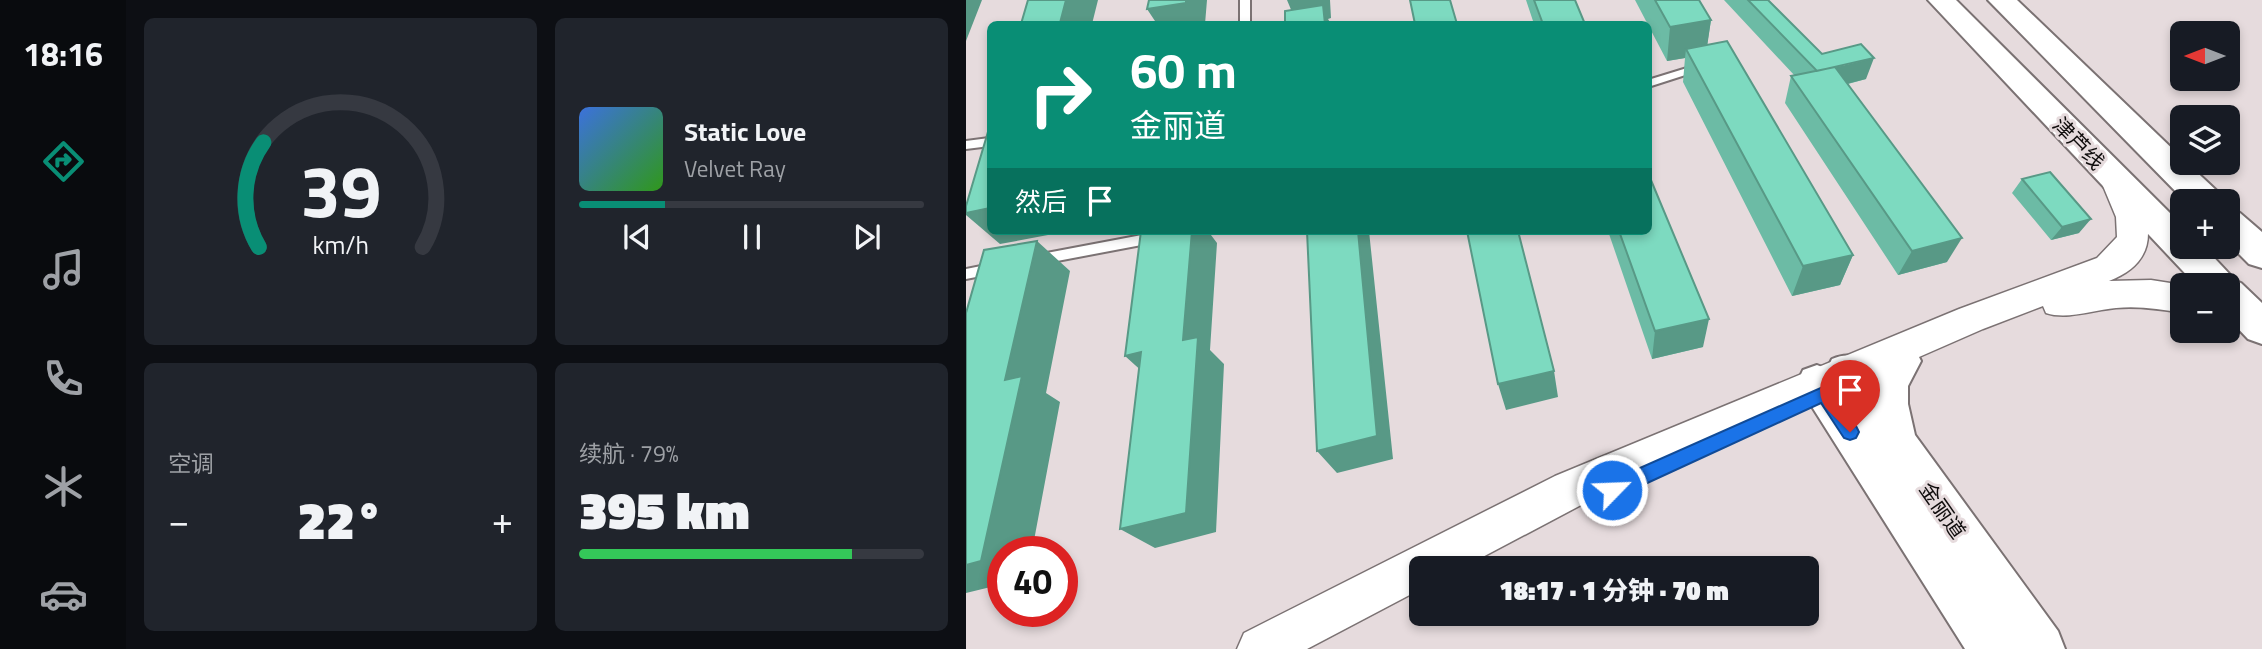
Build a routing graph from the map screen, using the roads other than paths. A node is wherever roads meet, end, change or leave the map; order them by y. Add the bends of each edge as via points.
1 (1245, 0) edge
2 (1941, 0) edge
3 (2001, 0) edge
4 (1245, 21) edge
5 (1717, 61) edge
6 (1652, 83) edge
7 (987, 144) edge
8 (966, 145) edge
9 (2116, 181) junction
10 (2194, 189) edge
11 (2240, 233) edge
12 (1168, 235) edge
13 (2262, 254) edge
14 (2206, 273) edge
15 (966, 274) edge
16 (2170, 297) edge
17 (2240, 307) edge
18 (2240, 320) edge
19 (2262, 330) edge
20 (1896, 356) junction
21 (1841, 382) junction
22 (1883, 453) junction
23 (1479, 556) edge
24 (1409, 592) edge
25 (1261, 649) edge
26 (1301, 649) edge
27 (1994, 649) edge
28 (2040, 649) edge

1 - 4 lane
2 - 9 main road, 津芦线
3 - 10 main road
5 - 6 lane
7 - 8 lane
9 - 14 main road, 津芦线
9 - 20 street via 2133,219 2132,245 2123,256 2109,267 1971,318
11 - 13 main road
12 - 15 lane
16 - 20 street via 2113,293 2066,302
17 - 19 main road
18 - 19 street
20 - 21 street
20 - 22 main road via 1886,397 1889,415
21 - 22 main road, 金丽道
21 - 23 street
21 - 25 street via 1569,490
22 - 27 main road, 金丽道
22 - 28 main road, 金丽道
24 - 26 street

